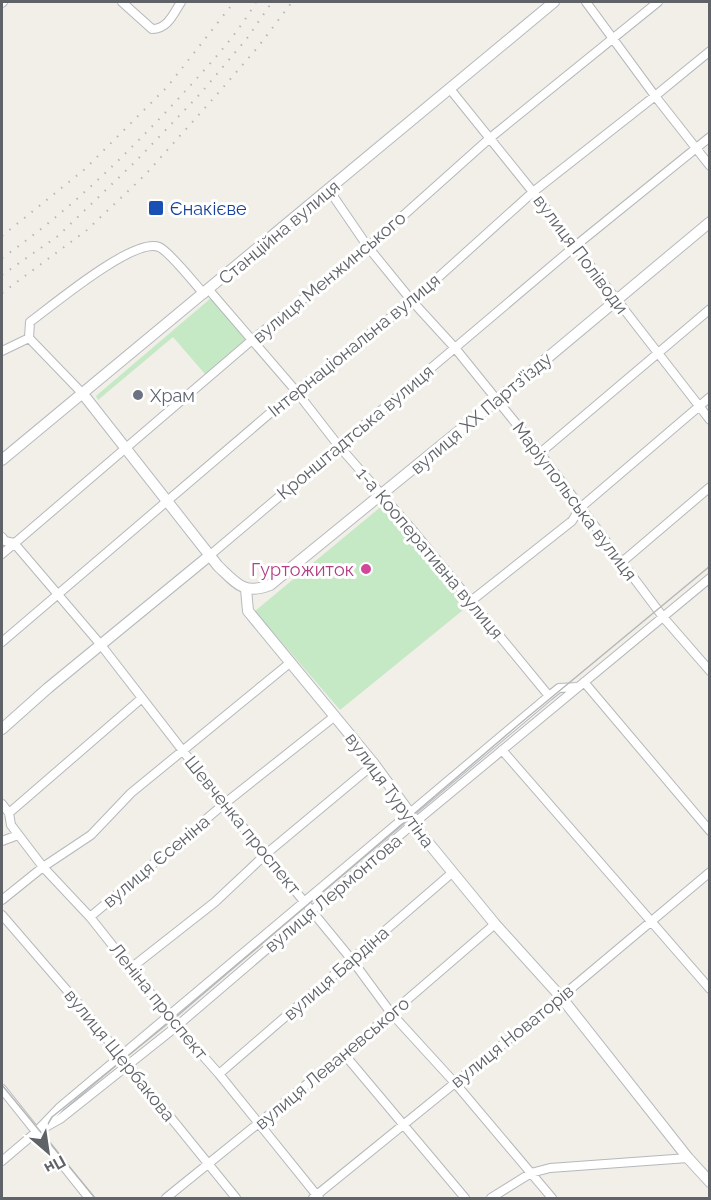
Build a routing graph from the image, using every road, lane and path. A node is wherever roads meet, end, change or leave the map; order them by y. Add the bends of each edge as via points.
1 (122, 2) edge
2 (181, 2) edge
3 (554, 2) edge
4 (586, 2) edge
5 (658, 2) edge
6 (614, 38) junction
7 (710, 51) edge
8 (450, 89) junction
9 (655, 96) junction
10 (710, 137) edge
11 (490, 138) junction
12 (696, 149) junction
13 (710, 166) edge
14 (329, 190) junction
15 (533, 192) junction
16 (710, 222) edge
17 (368, 246) junction
18 (574, 247) junction
19 (207, 292) junction
20 (412, 301) junction
21 (616, 301) junction
22 (710, 309) edge
23 (29, 338) junction
24 (252, 340) junction
25 (455, 348) junction
26 (2, 351) edge
27 (657, 352) junction
28 (296, 391) junction
29 (83, 394) junction
30 (710, 396) edge
31 (497, 400) junction
32 (698, 406) junction
33 (710, 420) edge
34 (338, 445) junction
35 (126, 447) junction
36 (540, 453) junction
37 (2, 460) edge
38 (710, 487) edge
39 (381, 495) junction
40 (166, 501) junction
41 (580, 508) junction
42 (2, 537) edge
43 (14, 543) junction
44 (2, 554) edge
45 (209, 556) junction
46 (622, 562) junction
47 (710, 578) edge
48 (246, 589) junction
49 (56, 594) junction
50 (471, 601) junction
51 (663, 617) junction
52 (2, 642) edge
53 (100, 645) junction
54 (291, 662) junction
55 (710, 671) edge
56 (580, 685) junction
57 (549, 696) junction
58 (142, 698) junction
59 (335, 716) junction
60 (2, 729) edge
61 (184, 750) junction
62 (502, 750) junction
63 (374, 764) junction
64 (2, 804) edge
65 (224, 804) junction
66 (9, 813) junction
67 (412, 819) junction
68 (710, 831) edge
69 (18, 835) junction
70 (2, 841) edge
71 (266, 854) junction
72 (43, 867) junction
73 (453, 872) junction
74 (710, 872) edge
75 (2, 900) edge
76 (305, 902) junction
77 (312, 911) junction
78 (2, 915) edge
79 (90, 917) junction
80 (651, 920) junction
81 (495, 924) junction
82 (352, 960) junction
83 (131, 968) junction
84 (710, 988) edge
85 (561, 997) junction
86 (391, 1013) junction
87 (169, 1017) junction
88 (177, 1026) junction
89 (344, 1054) junction
90 (121, 1056) junction
91 (129, 1065) junction
92 (219, 1074) junction
93 (454, 1083) junction
94 (2, 1089) edge
95 (259, 1125) junction
96 (402, 1126) junction
97 (35, 1133) junction
98 (688, 1158) junction
99 (2, 1161) edge
100 (209, 1165) junction
101 (531, 1173) junction
102 (710, 1182) edge
103 (89, 1198) edge
104 (166, 1198) edge
105 (236, 1198) edge
106 (316, 1198) edge
107 (465, 1198) edge
108 (491, 1198) edge
109 (552, 1198) edge

1 - 2 street via 152,29 165,25
3 - 8 street, Станційна вулиця
4 - 6 street
5 - 6 street, вулиця Менжинського
6 - 9 street
6 - 11 street, вулиця Менжинського
7 - 9 street, Інтернаціональна вулиця
8 - 11 street, вулиця Поліводи
8 - 14 street, Станційна вулиця
9 - 12 street
9 - 15 street, Інтернаціональна вулиця
10 - 12 street, Кронштадтська вулиця
11 - 15 street, вулиця Поліводи
11 - 17 street, вулиця Менжинського
12 - 13 street
12 - 18 street, Кронштадтська вулиця
14 - 17 street, Маріупольська вулиця
14 - 19 street, Станційна вулиця
15 - 18 street, вулиця Поліводи
15 - 20 street, Інтернаціональна вулиця
16 - 21 street, вулиця XX Партз'їзду
17 - 20 street, Маріупольська вулиця
17 - 24 street, вулиця Менжинського
18 - 21 street, вулиця Поліводи
18 - 25 street, Кронштадтська вулиця
19 - 23 street, 1-а Кооперативна вулиця via 162,248 149,245 110,263 30,322
19 - 24 street, 1-а Кооперативна вулиця
19 - 29 street, Станційна вулиця
20 - 25 street, Маріупольська вулиця
20 - 28 street, Інтернаціональна вулиця
21 - 27 street, вулиця Поліводи
21 - 31 street, вулиця XX Партз'їзду
22 - 27 street
23 - 26 street
23 - 29 street
24 - 28 street, 1-а Кооперативна вулиця
24 - 35 street, вулиця Менжинського
25 - 31 street, Маріупольська вулиця
25 - 34 street, Кронштадтська вулиця
27 - 32 street, вулиця Поліводи
27 - 36 street
28 - 34 street, 1-а Кооперативна вулиця
28 - 40 street, Інтернаціональна вулиця
29 - 35 street
29 - 37 street, Станційна вулиця
30 - 32 street
31 - 36 street, Маріупольська вулиця
31 - 39 street, вулиця XX Партз'їзду
32 - 33 street, вулиця Поліводи
32 - 41 street
34 - 39 street, 1-а Кооперативна вулиця
34 - 45 street, Кронштадтська вулиця
35 - 40 street
35 - 43 street, вулиця Менжинського
36 - 41 street, Маріупольська вулиця
38 - 46 street
39 - 48 street, вулиця XX Партз'їзду via 270,585
39 - 50 street, 1-а Кооперативна вулиця
40 - 45 street
40 - 49 street, Інтернаціональна вулиця
41 - 46 street, Маріупольська вулиця
41 - 50 street via 572,521
42 - 43 street, Шевченка проспект
43 - 44 street, вулиця Менжинського
43 - 49 street, Шевченка проспект
45 - 48 street
45 - 53 street, Кронштадтська вулиця
46 - 51 street, Маріупольська вулиця
47 - 51 street, вулиця Лермонтова
48 - 54 street, вулиця Турутіна via 248,611
49 - 52 street, Інтернаціональна вулиця
49 - 53 street, Шевченка проспект
50 - 57 street, 1-а Кооперативна вулиця
51 - 55 street, Маріупольська вулиця
51 - 56 street, вулиця Лермонтова
53 - 58 street, Шевченка проспект
53 - 60 street, Кронштадтська вулиця
54 - 59 street, вулиця Турутіна
54 - 61 street
56 - 57 street via 559,688
56 - 62 street, вулиця Лермонтова
56 - 68 street
57 - 67 street, вулиця Лермонтова
58 - 61 street, Шевченка проспект
58 - 66 street
59 - 63 street, вулиця Турутіна
59 - 65 street, вулиця Єсеніна
61 - 65 street, Шевченка проспект
61 - 72 street via 131,793 91,835
62 - 67 street, вулиця Лермонтова
62 - 80 street
63 - 67 street, вулиця Турутіна
63 - 71 street
64 - 66 street, Леніна проспект
65 - 71 street, Шевченка проспект
65 - 79 street, вулиця Єсеніна
66 - 69 street, Леніна проспект
67 - 73 street, вулиця Турутіна
67 - 76 street, вулиця Лермонтова
67 - 77 street, вулиця Лермонтова
69 - 70 street
69 - 72 street, Леніна проспект
71 - 76 street, Шевченка проспект
71 - 83 street via 215,902
72 - 75 street
72 - 79 street, Леніна проспект
73 - 81 street, вулиця Турутіна
73 - 82 street, вулиця Бардіна
74 - 80 street, вулиця Новаторів
76 - 77 street, Шевченка проспект
76 - 87 street, вулиця Лермонтова
77 - 82 street, Шевченка проспект
77 - 88 street, вулиця Лермонтова
78 - 90 street, вулиця Щербакова
79 - 83 street, Леніна проспект
80 - 84 street
80 - 85 street, вулиця Новаторів
81 - 85 street, вулиця Турутіна
81 - 86 street, вулиця Леваневського
82 - 86 street, Шевченка проспект
82 - 92 street, вулиця Бардіна
83 - 87 street, Леніна проспект
85 - 93 street, вулиця Новаторів
85 - 98 street, вулиця Турутіна
86 - 89 street, вулиця Леваневського
86 - 93 street, Шевченка проспект
87 - 88 street, Леніна проспект
87 - 90 street, вулиця Лермонтова
88 - 91 street, вулиця Лермонтова
88 - 92 street, Леніна проспект
89 - 95 street, вулиця Леваневського
89 - 96 street
90 - 91 street, вулиця Щербакова
90 - 97 street, вулиця Лермонтова
91 - 97 street, вулиця Лермонтова via 60,1119
91 - 100 street, вулиця Щербакова
92 - 95 street, Леніна проспект
93 - 96 street, вулиця Новаторів
93 - 101 street, Шевченка проспект
94 - 97 street
95 - 100 street, вулиця Леваневського
95 - 106 street, Леніна проспект
96 - 106 street, вулиця Новаторів
96 - 107 street
97 - 99 street, вулиця Лермонтова
97 - 103 street
98 - 101 street via 550,1167
98 - 102 street, вулиця Турутіна
100 - 104 street, вулиця Леваневського
100 - 105 street, вулиця Щербакова
101 - 108 street
101 - 109 street, Шевченка проспект

